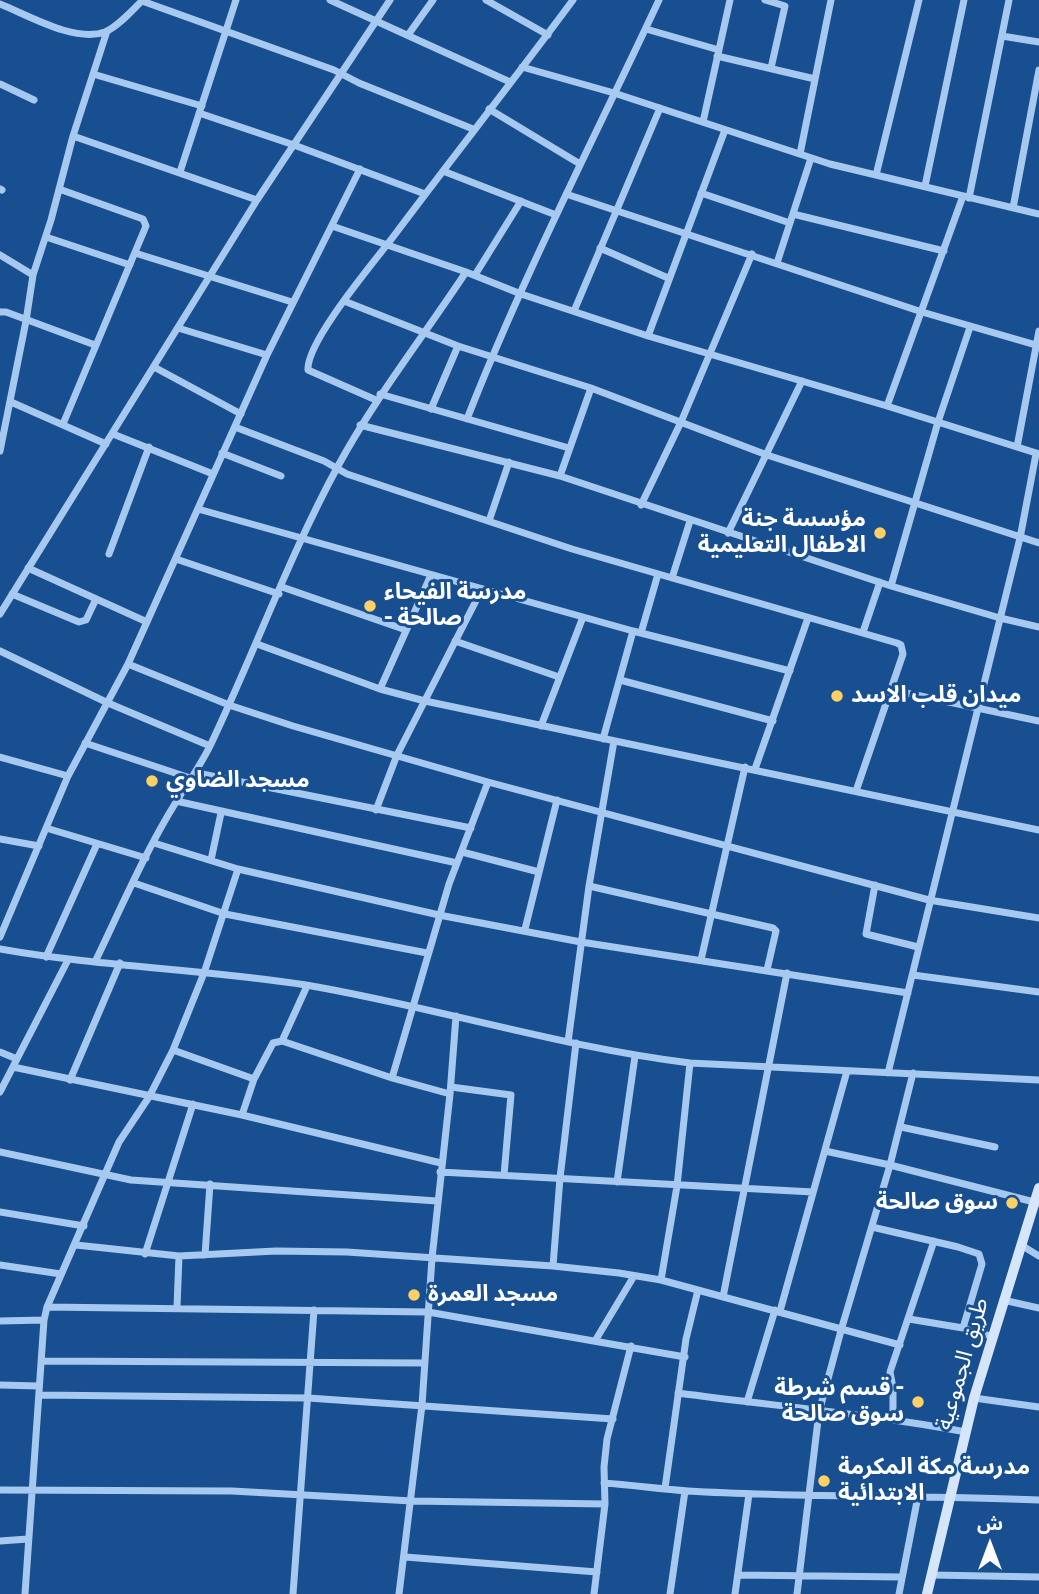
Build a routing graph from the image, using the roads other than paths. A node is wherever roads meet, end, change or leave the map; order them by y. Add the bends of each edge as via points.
1 (236, 0) edge
2 (330, 0) edge
3 (390, 0) edge
4 (433, 0) edge
5 (486, 0) edge
6 (573, 0) edge
7 (659, 0) edge
8 (730, 0) edge
9 (765, 0) edge
10 (831, 0) edge
11 (919, 0) edge
12 (964, 0) edge
13 (1009, 0) edge
14 (142, 1) edge
15 (0, 4) edge
16 (377, 21) junction
17 (646, 29) junction
18 (107, 31) junction
19 (225, 31) junction
20 (408, 35) junction
21 (548, 35) junction
22 (1002, 36) junction
23 (1039, 42) edge
24 (718, 53) junction
25 (522, 67) junction
26 (771, 68) junction
27 (1039, 70) edge
28 (341, 73) junction
29 (93, 74) junction
30 (815, 79) junction
31 (510, 82) junction
32 (0, 85) edge
33 (614, 93) junction
34 (34, 100) dead end
35 (660, 108) junction
36 (200, 109) junction
37 (489, 109) junction
38 (703, 122) junction
39 (473, 129) junction
40 (726, 130) junction
41 (73, 135) junction
42 (294, 145) junction
43 (800, 154) junction
44 (811, 158) junction
45 (580, 164) junction
46 (360, 169) junction
47 (443, 171) junction
48 (180, 172) junction
49 (876, 175) junction
50 (925, 186) junction
51 (59, 189) junction
52 (701, 193) junction
53 (425, 194) junction
54 (566, 194) junction
55 (966, 197) junction
56 (257, 200) junction
57 (521, 201) junction
58 (1013, 208) junction
59 (616, 211) junction
60 (793, 214) junction
61 (1039, 214) edge
62 (556, 215) junction
63 (790, 223) junction
64 (332, 226) junction
65 (685, 233) junction
66 (46, 237) junction
67 (388, 244) junction
68 (600, 248) junction
69 (944, 251) junction
70 (135, 253) junction
71 (752, 254) junction
72 (0, 255) edge
73 (777, 263) junction
74 (131, 265) junction
75 (466, 272) junction
76 (33, 275) junction
77 (475, 275) junction
78 (209, 276) junction
79 (668, 278) junction
80 (521, 294) junction
81 (344, 301) junction
82 (292, 302) junction
83 (574, 311) junction
84 (0, 312) edge
85 (922, 312) junction
86 (26, 321) junction
87 (970, 327) junction
88 (178, 328) junction
89 (1039, 331) edge
90 (425, 334) junction
91 (648, 336) junction
92 (95, 345) junction
93 (458, 346) junction
94 (1038, 346) edge
95 (711, 354) junction
96 (267, 355) junction
97 (491, 357) junction
98 (154, 367) junction
99 (802, 381) junction
100 (591, 388) junction
101 (378, 397) junction
102 (11, 402) junction
103 (887, 406) junction
104 (431, 409) junction
105 (241, 414) junction
106 (467, 419) junction
107 (681, 422) junction
108 (938, 422) junction
109 (63, 424) junction
110 (360, 425) junction
111 (235, 427) junction
112 (113, 433) junction
113 (1, 439) edge
114 (106, 444) junction
115 (149, 447) junction
116 (1017, 447) junction
117 (569, 448) junction
118 (0, 451) edge
119 (222, 453) junction
120 (1038, 454) edge
121 (767, 455) junction
122 (509, 462) junction
123 (336, 469) junction
124 (213, 474) junction
125 (281, 476) dead end
126 (560, 476) junction
127 (916, 502) junction
128 (641, 505) junction
129 (198, 509) junction
130 (489, 520) junction
131 (690, 521) junction
132 (728, 533) junction
133 (303, 538) junction
134 (1020, 538) junction
135 (1039, 544) edge
136 (109, 554) dead end
137 (176, 559) junction
138 (28, 568) junction
139 (658, 574) junction
140 (430, 575) junction
141 (672, 578) junction
142 (880, 582) junction
143 (891, 586) junction
144 (482, 589) junction
145 (280, 591) junction
146 (12, 594) junction
147 (96, 599) junction
148 (0, 614) edge
149 (583, 617) junction
150 (808, 618) junction
151 (1000, 618) junction
152 (146, 622) junction
153 (1039, 627) edge
154 (406, 630) junction
155 (637, 632) junction
156 (863, 632) junction
157 (455, 641) junction
158 (257, 644) junction
159 (0, 651) edge
160 (128, 664) junction
161 (790, 671) junction
162 (559, 677) junction
163 (620, 680) junction
164 (380, 689) junction
165 (892, 690) junction
166 (425, 701) junction
167 (108, 703) junction
168 (229, 705) junction
169 (978, 708) junction
170 (773, 721) junction
171 (1039, 721) edge
172 (541, 726) junction
173 (603, 739) junction
174 (614, 741) junction
175 (85, 743) junction
176 (210, 746) junction
177 (397, 755) junction
178 (0, 757) edge
179 (746, 767) junction
180 (755, 769) junction
181 (68, 776) junction
182 (195, 776) junction
183 (488, 782) junction
184 (856, 791) junction
185 (557, 800) junction
186 (176, 801) junction
187 (376, 810) junction
188 (603, 811) junction
189 (953, 811) junction
190 (221, 813) junction
191 (47, 828) junction
192 (471, 828) junction
193 (1039, 830) edge
194 (0, 839) edge
195 (154, 843) junction
196 (97, 844) junction
197 (39, 846) junction
198 (728, 846) junction
199 (462, 852) junction
200 (146, 858) junction
201 (211, 860) junction
202 (457, 863) junction
203 (238, 870) junction
204 (539, 872) junction
205 (134, 883) junction
206 (876, 885) junction
207 (589, 886) junction
208 (929, 900) junction
209 (225, 914) junction
210 (712, 914) junction
211 (439, 915) junction
212 (1039, 918) edge
213 (525, 929) junction
214 (0, 937) edge
215 (581, 942) junction
216 (918, 947) junction
217 (0, 949) edge
218 (427, 953) junction
219 (46, 957) junction
220 (68, 960) junction
221 (701, 960) junction
222 (95, 962) junction
223 (120, 963) junction
224 (767, 970) junction
225 (204, 973) junction
226 (787, 973) junction
227 (913, 975) junction
228 (307, 986) junction
229 (1039, 992) edge
230 (908, 993) junction
231 (412, 1006) junction
232 (456, 1016) junction
233 (282, 1041) junction
234 (572, 1043) junction
235 (173, 1050) junction
236 (0, 1052) edge
237 (635, 1056) junction
238 (17, 1059) junction
239 (690, 1063) junction
240 (13, 1067) junction
241 (770, 1067) junction
242 (847, 1071) junction
243 (888, 1073) junction
244 (913, 1073) junction
245 (391, 1078) junction
246 (254, 1079) junction
247 (70, 1080) junction
248 (1039, 1080) edge
249 (451, 1090) junction
250 (0, 1092) edge
251 (149, 1097) junction
252 (193, 1104) junction
253 (242, 1115) junction
254 (901, 1127) junction
255 (995, 1147) dead end
256 (825, 1151) junction
257 (0, 1152) edge
258 (441, 1163) junction
259 (891, 1165) junction
260 (440, 1172) junction
261 (104, 1175) junction
262 (504, 1175) junction
263 (560, 1178) junction
264 (168, 1182) junction
265 (617, 1182) junction
266 (210, 1184) junction
267 (677, 1186) junction
268 (745, 1188) junction
269 (1039, 1188) edge
270 (813, 1192) junction
271 (437, 1201) junction
272 (1037, 1203) edge
273 (0, 1212) edge
274 (84, 1226) junction
275 (872, 1227) junction
276 (934, 1241) junction
277 (76, 1245) junction
278 (1021, 1245) junction
279 (145, 1254) junction
280 (205, 1255) junction
281 (179, 1256) junction
282 (1039, 1256) edge
283 (432, 1258) junction
284 (0, 1265) edge
285 (553, 1266) junction
286 (61, 1273) junction
287 (634, 1276) junction
288 (661, 1280) junction
289 (698, 1290) junction
290 (723, 1297) junction
291 (1002, 1300) junction
292 (47, 1307) junction
293 (177, 1307) junction
294 (1039, 1308) edge
295 (314, 1310) junction
296 (778, 1311) junction
297 (428, 1312) junction
298 (909, 1319) junction
299 (44, 1320) junction
300 (0, 1321) edge
301 (842, 1327) junction
302 (962, 1328) junction
303 (991, 1336) junction
304 (595, 1341) junction
305 (900, 1345) junction
306 (631, 1346) junction
307 (685, 1357) junction
308 (41, 1361) junction
309 (311, 1361) junction
310 (425, 1363) junction
311 (0, 1385) edge
312 (39, 1386) junction
313 (678, 1393) junction
314 (39, 1395) junction
315 (308, 1398) junction
316 (974, 1398) junction
317 (747, 1402) junction
318 (422, 1405) junction
319 (1039, 1407) edge
320 (819, 1412) junction
321 (613, 1419) junction
322 (892, 1419) junction
323 (966, 1432) junction
324 (604, 1483) junction
325 (665, 1488) junction
326 (31, 1489) junction
327 (0, 1490) edge
328 (685, 1491) junction
329 (750, 1493) junction
330 (808, 1494) junction
331 (300, 1495) junction
332 (918, 1496) junction
333 (950, 1496) junction
334 (1039, 1500) edge
335 (412, 1501) junction
336 (605, 1504) junction
337 (28, 1539) junction
338 (0, 1541) edge
339 (405, 1557) junction
340 (597, 1572) junction
341 (738, 1575) junction
342 (932, 1575) junction
343 (799, 1577) junction
344 (902, 1577) junction
345 (1039, 1577) edge
346 (26, 1594) edge
347 (293, 1594) edge
348 (399, 1594) edge
349 (594, 1594) edge
350 (670, 1594) edge
351 (735, 1594) edge
352 (797, 1594) edge
353 (899, 1594) edge
354 (927, 1594) edge

1 - 19 street
2 - 16 street
3 - 16 street
4 - 20 street
5 - 21 street
6 - 21 street
7 - 17 street
8 - 24 street
9 - 26 street via 785,6
10 - 30 street
11 - 49 street
12 - 50 street
13 - 22 street
14 - 18 street
14 - 19 street
15 - 18 street via 72,32 90,35
16 - 20 street
16 - 28 street
17 - 24 street
17 - 33 street
18 - 29 street
19 - 28 street
19 - 36 street
20 - 31 street
21 - 25 street
22 - 23 street
22 - 55 street
24 - 26 street
24 - 38 street
25 - 31 street
25 - 33 street
26 - 30 street
27 - 58 street
28 - 39 street
28 - 42 street
29 - 36 street
29 - 41 street
30 - 43 street
31 - 37 street
32 - 34 street
33 - 35 street
33 - 45 street
35 - 38 street
35 - 59 street
36 - 42 street
36 - 48 street
37 - 39 street
37 - 45 street
38 - 40 street
39 - 47 street
40 - 43 street
40 - 52 street
41 - 48 street
41 - 51 street
42 - 46 street
42 - 56 street
43 - 44 street
44 - 49 street
44 - 60 street
45 - 54 street
46 - 53 street
46 - 64 street
47 - 53 street
47 - 57 street
48 - 56 street
49 - 50 street
50 - 55 street
51 - 66 street
51 - 70 street via 146,222
52 - 63 street
52 - 65 street
53 - 67 street
54 - 59 street
54 - 62 street
55 - 58 street
55 - 69 street
56 - 78 street
57 - 62 street
57 - 77 street
58 - 61 street
59 - 65 street
59 - 68 street
60 - 63 street
60 - 69 street
62 - 80 street
63 - 73 street
64 - 67 street
64 - 82 street
65 - 71 street
65 - 79 street
66 - 74 street
66 - 76 street
67 - 75 street
67 - 81 street
68 - 79 street
68 - 83 street
69 - 85 street
70 - 74 street
70 - 78 street
71 - 73 street
71 - 95 street
72 - 76 street
73 - 85 street
74 - 92 street
75 - 77 street
75 - 90 street
76 - 86 street
77 - 80 street
78 - 82 street
78 - 88 street
79 - 91 street
80 - 83 street
80 - 97 street
81 - 90 street
81 - 101 street via 307,369
82 - 96 street
83 - 91 street
84 - 86 street
85 - 87 street
85 - 103 street
86 - 92 street
86 - 102 street
87 - 94 street
87 - 108 street
88 - 96 street
88 - 98 street
89 - 94 street
90 - 93 street
90 - 101 street
91 - 95 street
92 - 109 street
93 - 97 street
93 - 104 street
94 - 116 street
95 - 99 street
95 - 107 street
96 - 105 street
97 - 100 street
97 - 106 street
98 - 105 street
98 - 112 street
99 - 103 street
99 - 121 street
100 - 107 street
100 - 117 street
101 - 104 street
101 - 110 street
102 - 109 street
102 - 113 street
103 - 108 street
104 - 106 street
105 - 111 street
106 - 117 street
107 - 121 street
107 - 128 street
108 - 116 street
108 - 127 street
109 - 114 street
110 - 122 street
110 - 123 street
111 - 119 street
111 - 123 street
112 - 114 street
112 - 115 street
113 - 118 street
114 - 138 street
115 - 124 street
115 - 136 street
116 - 120 street
117 - 126 street
119 - 124 street
119 - 125 street
120 - 134 street
121 - 127 street
121 - 132 street
122 - 126 street
122 - 130 street
123 - 130 street
123 - 133 street
124 - 129 street
126 - 128 street
127 - 134 street
127 - 143 street
128 - 131 street
129 - 133 street
129 - 137 street
130 - 139 street
131 - 132 street
131 - 141 street
132 - 142 street
133 - 140 street
133 - 145 street
134 - 135 street
134 - 151 street
137 - 145 street
137 - 152 street
138 - 146 street
138 - 147 street
139 - 141 street
139 - 155 street
140 - 144 street
140 - 154 street
141 - 150 street
142 - 143 street
142 - 156 street
143 - 151 street
144 - 149 street
144 - 157 street
145 - 154 street
145 - 158 street
146 - 147 street via 79,622 86,620
146 - 148 street
147 - 152 street
149 - 155 street
149 - 162 street
150 - 156 street
150 - 161 street
151 - 153 street
151 - 169 street
152 - 160 street
154 - 164 street
155 - 161 street
155 - 163 street
156 - 165 street via 901,645 903,653
157 - 162 street
157 - 166 street
158 - 164 street
158 - 168 street
159 - 167 street
160 - 167 street
160 - 168 street
161 - 170 street
162 - 172 street
163 - 170 street
163 - 173 street
164 - 166 street
165 - 169 street
165 - 184 street
166 - 172 street
166 - 177 street
167 - 175 street
167 - 176 street
168 - 176 street
168 - 177 street
169 - 171 street
169 - 189 street
170 - 180 street
172 - 173 street
173 - 174 street
174 - 179 street
174 - 188 street
175 - 181 street
175 - 182 street
176 - 182 street
177 - 183 street
177 - 187 street
178 - 181 street
179 - 180 street
179 - 198 street
180 - 184 street
181 - 191 street
182 - 186 street
182 - 187 street
183 - 185 street
183 - 192 street
184 - 189 street
185 - 188 street
185 - 204 street
186 - 190 street
186 - 195 street
187 - 192 street
188 - 198 street
188 - 207 street
189 - 193 street
189 - 208 street
190 - 201 street
190 - 202 street
191 - 196 street
191 - 197 street
192 - 199 street
194 - 197 street
195 - 200 street
195 - 201 street
196 - 200 street
196 - 219 street
197 - 214 street
198 - 206 street
198 - 210 street
199 - 202 street
199 - 204 street
200 - 205 street
201 - 203 street
202 - 211 street
203 - 209 street
203 - 211 street
204 - 213 street
205 - 209 street
205 - 222 street
206 - 208 street
206 - 216 street via 866,934
207 - 210 street
207 - 215 street
208 - 212 street
208 - 216 street
209 - 218 street
209 - 225 street
210 - 221 street
210 - 224 street via 775,929
211 - 213 street
211 - 218 street
213 - 215 street
215 - 221 street
215 - 234 street
216 - 227 street
217 - 219 street
218 - 231 street
219 - 220 street
220 - 222 street
220 - 238 street
221 - 224 street
222 - 223 street
223 - 225 street
223 - 247 street
224 - 226 street
225 - 228 street
225 - 235 street
226 - 230 street
226 - 241 street
227 - 229 street
227 - 230 street
228 - 231 street
228 - 233 street
230 - 243 street
231 - 232 street
231 - 245 street
232 - 234 street
232 - 249 street
233 - 245 street
233 - 246 street via 273,1043
234 - 237 street
234 - 263 street
235 - 246 street
235 - 251 street
236 - 238 street
237 - 239 street
237 - 265 street
238 - 240 street
239 - 241 street
239 - 267 street
240 - 247 street
240 - 250 street
241 - 242 street
241 - 268 street
242 - 243 street
242 - 256 street
243 - 244 street
244 - 248 street
244 - 254 street
245 - 249 street
246 - 253 street
247 - 251 street
249 - 258 street
249 - 262 street via 511,1094
251 - 252 street
251 - 261 street via 125,1130
252 - 253 street
252 - 264 street
253 - 258 street
254 - 255 street
254 - 259 street
256 - 259 street
256 - 270 street
257 - 261 street
258 - 260 street
259 - 272 street
259 - 275 street
260 - 262 street
260 - 271 street
261 - 264 street
261 - 274 street
262 - 263 street
263 - 265 street
263 - 285 street
264 - 266 street
264 - 279 street
265 - 267 street
266 - 271 street
266 - 280 street
267 - 268 street
267 - 288 street
268 - 270 street
268 - 290 street
269 - 272 main road, طريق الجموعية
270 - 296 street
271 - 283 street
272 - 278 main road, طريق الجموعية
273 - 274 street
274 - 277 street
275 - 276 street
275 - 301 street
276 - 298 street
276 - 302 street via 982,1258
277 - 279 street
277 - 286 street
278 - 282 street
278 - 291 main road, طريق الجموعية
279 - 281 street
280 - 281 street
280 - 283 street via 276,1251
281 - 293 street
283 - 285 street
283 - 297 street
284 - 286 street
285 - 287 street
286 - 292 street
287 - 288 street
287 - 304 street
288 - 289 street
289 - 290 street
289 - 307 street
290 - 296 street
291 - 294 street
291 - 303 main road, طريق الجموعية
292 - 293 street
292 - 299 street
293 - 295 street
295 - 297 street
295 - 309 street
296 - 301 street
296 - 317 street
297 - 304 street
297 - 310 street
298 - 302 street
298 - 305 street
299 - 300 street
299 - 308 street
301 - 305 street
301 - 320 street
302 - 303 street
303 - 316 main road, طريق الجموعية
304 - 306 street
305 - 322 street via 890,1372
306 - 307 street
306 - 321 street
307 - 313 street
308 - 309 street
308 - 312 street
309 - 310 street
309 - 315 street
310 - 318 street
311 - 312 street
312 - 314 street
313 - 317 street
313 - 325 street
314 - 315 street
314 - 326 street
315 - 318 street
315 - 331 street
316 - 319 street
316 - 323 main road, طريق الجموعية
317 - 320 street
318 - 321 street
318 - 335 street
320 - 322 street
320 - 330 street
321 - 324 street
322 - 323 street
323 - 333 main road, طريق الجموعية
324 - 325 street
324 - 336 street
325 - 328 street
326 - 327 street
326 - 331 street
326 - 337 street
328 - 329 street
328 - 350 street
329 - 330 street
329 - 341 street
330 - 332 street
330 - 343 street
331 - 335 street
331 - 347 street
332 - 333 street
332 - 344 street
333 - 334 street
333 - 342 main road, طريق الجموعية
335 - 336 street
335 - 339 street
336 - 340 street
337 - 338 street
337 - 346 street
339 - 340 street
339 - 348 street
340 - 349 street
341 - 343 street
341 - 351 street
342 - 345 street
342 - 354 main road, طريق الجموعية
343 - 344 street
343 - 352 street
344 - 353 street

